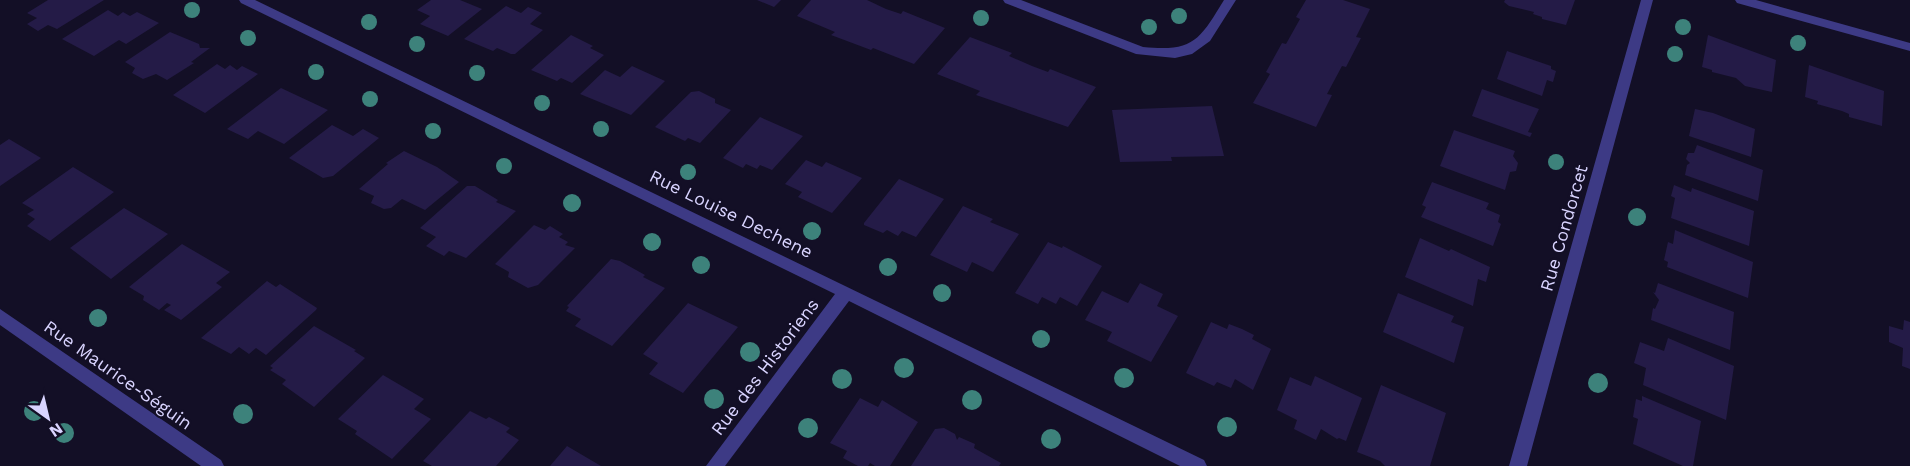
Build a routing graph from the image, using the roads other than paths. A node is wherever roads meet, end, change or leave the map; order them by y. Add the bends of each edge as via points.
1 (245, 0) edge
2 (1009, 0) edge
3 (1230, 0) edge
4 (1647, 0) edge
5 (1741, 0) edge
6 (1910, 46) edge
7 (846, 292) junction
8 (0, 316) edge
9 (215, 466) edge
10 (716, 466) edge
11 (1198, 466) edge
12 (1518, 466) edge

1 - 7 street, Rue Louise Dechene
2 - 3 street via 1141,51 1162,54 1183,53 1197,46
4 - 12 street, Rue Condorcet
5 - 6 street
7 - 10 street, Rue des Historiens
7 - 11 street, Rue Louise Dechene
8 - 9 street, Rue Maurice-Séguin

